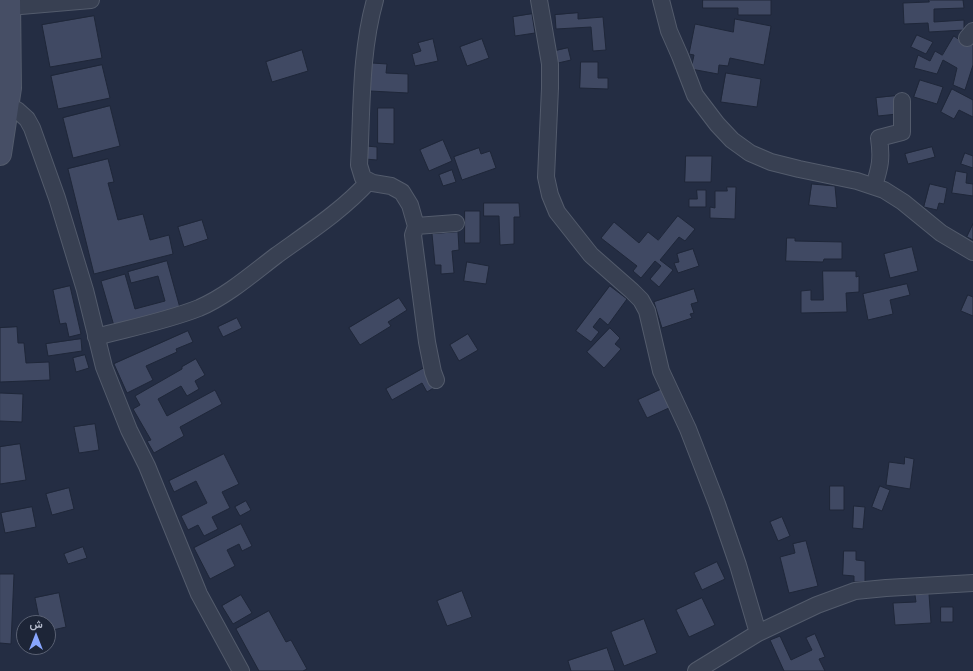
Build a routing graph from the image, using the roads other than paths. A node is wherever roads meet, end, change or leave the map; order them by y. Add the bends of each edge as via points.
1 (91, 0) edge
2 (375, 0) edge
3 (539, 0) edge
4 (661, 0) edge
5 (9, 4) edge
6 (902, 101) dead end
7 (4, 109) edge
8 (0, 154) edge
9 (369, 181) junction
10 (874, 186) junction
11 (456, 223) dead end
12 (416, 226) junction
13 (973, 252) edge
14 (96, 338) junction
15 (436, 380) dead end
16 (973, 583) edge
17 (758, 633) junction
18 (240, 671) edge
19 (696, 671) edge

1 - 5 street
2 - 9 street via 364,59 359,165 363,178
3 - 17 street via 550,64 546,177 550,195 557,212 591,255 641,300 646,310 661,371 688,429 716,504 738,565
4 - 10 street via 669,31 695,95 716,124 732,140 750,153 771,162
5 - 7 main road via 10,88
6 - 10 street via 902,132 879,138 881,164
7 - 8 main road
7 - 14 street via 17,110 23,114 32,128 57,198 85,290
9 - 12 street via 391,186 402,192 410,205
9 - 14 street via 356,196 224,294 183,313
10 - 13 street via 903,202 941,233
11 - 12 street
12 - 15 street via 414,243 427,342
14 - 18 street via 104,368 199,594
16 - 17 street via 855,592 818,605
17 - 19 street

